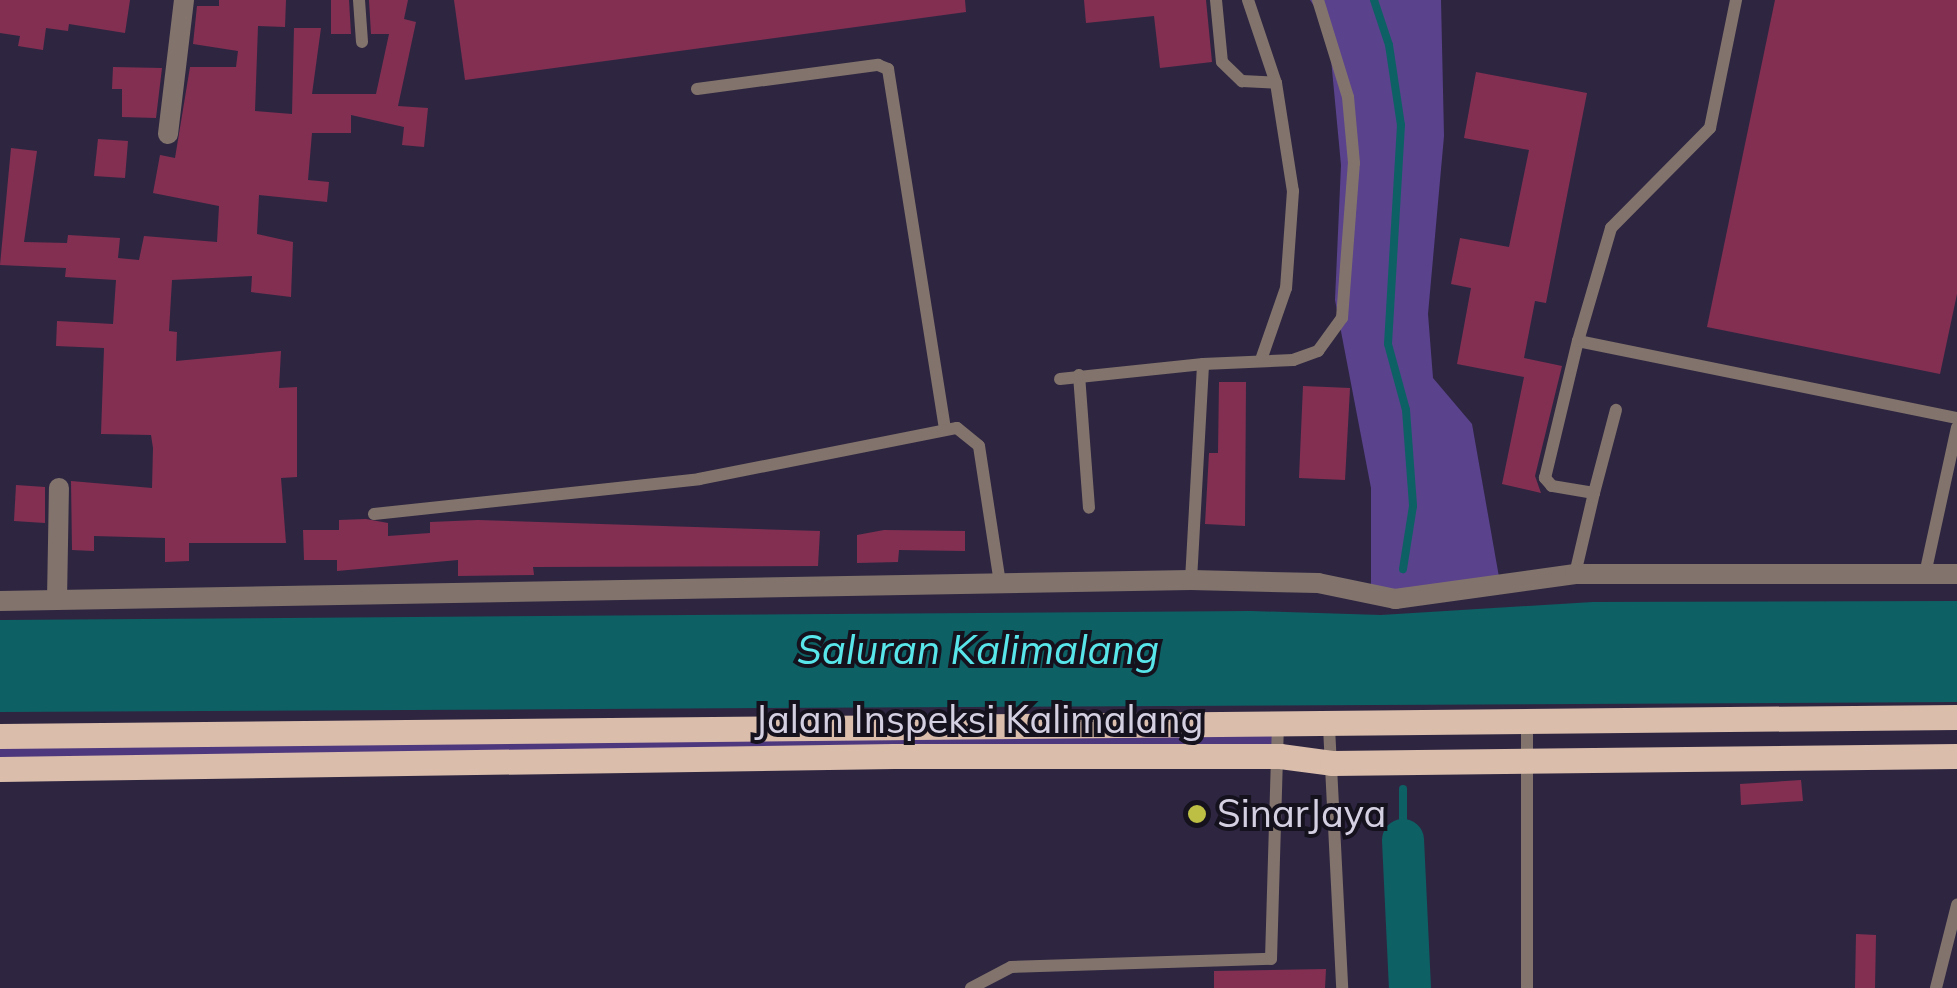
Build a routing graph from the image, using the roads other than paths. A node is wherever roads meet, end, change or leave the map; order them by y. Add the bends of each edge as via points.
1 (184, 0) edge
2 (360, 0) edge
3 (1216, 0) edge
4 (1248, 0) edge
5 (1318, 0) edge
6 (1736, 0) edge
7 (362, 42) dead end
8 (1276, 83) junction
9 (698, 89) dead end
10 (168, 134) dead end
11 (1578, 341) junction
12 (1262, 357) junction
13 (1203, 364) junction
14 (1078, 375) junction
15 (1060, 379) dead end
16 (1616, 410) dead end
17 (1957, 418) edge
18 (1957, 427) edge
19 (945, 428) junction
20 (59, 488) dead end
21 (1594, 493) junction
22 (1088, 508) dead end
23 (374, 514) dead end
24 (1575, 574) junction
25 (1925, 574) junction
26 (1957, 574) edge
27 (1191, 580) junction
28 (1000, 584) junction
29 (57, 600) junction
30 (0, 601) edge
31 (1957, 717) edge
32 (1527, 718) junction
33 (1342, 726) junction
34 (1278, 727) junction
35 (888, 728) junction
36 (258, 733) junction
37 (0, 736) edge
38 (894, 756) junction
39 (1280, 756) junction
40 (1957, 756) edge
41 (1525, 759) junction
42 (1332, 763) junction
43 (253, 767) junction
44 (0, 769) edge
45 (1957, 905) edge
46 (971, 988) edge
47 (1342, 988) edge
48 (1527, 988) edge
49 (1936, 988) edge

1 - 10 street
2 - 7 lane
3 - 8 lane via 1222,62 1242,80
4 - 8 lane
5 - 12 lane via 1348,97 1354,163 1342,318 1318,351 1293,360
6 - 11 lane via 1710,128 1611,228
8 - 12 lane via 1294,191 1292,243 1286,288
9 - 19 lane via 878,65 888,69
11 - 17 lane
11 - 21 lane via 1545,478 1552,486
12 - 13 lane
13 - 14 lane
13 - 27 lane
14 - 15 lane
14 - 22 lane
16 - 21 lane
18 - 25 lane
19 - 23 lane via 699,478
19 - 28 lane via 968,431 979,446
20 - 29 street
21 - 24 lane
24 - 25 street
24 - 27 street via 1394,599 1318,582
25 - 26 street
27 - 28 street
28 - 29 street
29 - 30 street
31 - 32 main road, Jalan Inspeksi Kalimalang
32 - 33 main road, Jalan Inspeksi Kalimalang
32 - 41 lane
33 - 34 main road, Jalan Inspeksi Kalimalang
33 - 42 lane
34 - 35 main road, Jalan Inspeksi Kalimalang
34 - 39 lane
35 - 36 main road, Jalan Inspeksi Kalimalang
35 - 38 main road
36 - 37 main road, Jalan Inspeksi Kalimalang
36 - 43 main road
38 - 39 main road, Jalan Inspeksi Kalimalang
38 - 43 main road, Jalan Inspeksi Kalimalang
39 - 42 main road, Jalan Inspeksi Kalimalang
39 - 46 lane via 1270,844 1271,964 1011,967
40 - 41 main road, Jalan Inspeksi Kalimalang
41 - 42 main road, Jalan Inspeksi Kalimalang
41 - 48 lane
42 - 47 lane
43 - 44 main road, Jalan Inspeksi Kalimalang
45 - 49 lane

